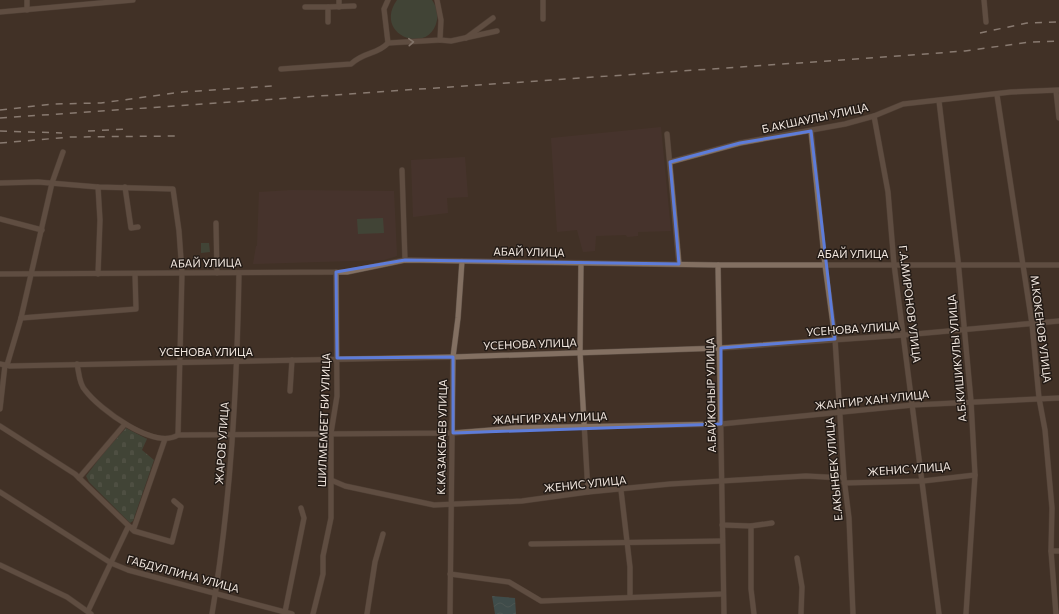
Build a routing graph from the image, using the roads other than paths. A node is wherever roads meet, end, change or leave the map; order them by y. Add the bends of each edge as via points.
1 (27, 0) edge
2 (133, 0) edge
3 (339, 0) edge
4 (388, 0) edge
5 (438, 0) edge
6 (543, 0) edge
7 (984, 0) edge
8 (354, 6) dead end
9 (305, 7) dead end
10 (328, 7) junction
11 (339, 7) junction
12 (28, 10) junction
13 (0, 12) edge
14 (493, 18) dead end
15 (543, 19) dead end
16 (328, 22) dead end
17 (986, 22) dead end
18 (497, 31) dead end
19 (466, 38) junction
20 (440, 40) junction
21 (388, 43) junction
22 (281, 69) dead end
23 (1057, 90) edge
24 (997, 95) junction
25 (939, 101) junction
26 (874, 116) junction
27 (1059, 118) edge
28 (811, 131) junction
29 (667, 134) dead end
30 (63, 152) dead end
31 (670, 162) junction
32 (402, 170) dead end
33 (0, 183) edge
34 (52, 183) junction
35 (98, 187) junction
36 (125, 187) junction
37 (0, 219) edge
38 (216, 223) dead end
39 (138, 228) dead end
40 (42, 230) junction
41 (405, 260) junction
42 (462, 261) junction
43 (581, 263) junction
44 (679, 264) junction
45 (825, 264) junction
46 (894, 264) junction
47 (959, 264) junction
48 (718, 265) junction
49 (1022, 265) junction
50 (1059, 265) edge
51 (336, 272) junction
52 (32, 273) junction
53 (182, 273) junction
54 (217, 273) junction
55 (239, 273) junction
56 (0, 274) edge
57 (98, 274) junction
58 (135, 274) junction
59 (21, 318) junction
60 (1059, 321) edge
61 (1032, 324) junction
62 (964, 330) junction
63 (904, 335) junction
64 (835, 339) junction
65 (721, 348) junction
66 (580, 352) junction
67 (452, 357) junction
68 (337, 358) junction
69 (292, 360) junction
70 (181, 362) junction
71 (237, 362) junction
72 (77, 364) junction
73 (4, 365) edge
74 (290, 391) dead end
75 (1040, 398) junction
76 (1059, 398) edge
77 (971, 401) junction
78 (913, 405) junction
79 (0, 409) edge
80 (840, 413) junction
81 (125, 424) junction
82 (721, 424) junction
83 (0, 426) edge
84 (584, 426) junction
85 (332, 433) junction
86 (453, 433) junction
87 (233, 434) junction
88 (178, 435) junction
89 (165, 439) junction
90 (975, 475) junction
91 (79, 478) junction
92 (331, 480) junction
93 (844, 480) junction
94 (923, 480) junction
95 (722, 482) junction
96 (621, 490) junction
97 (0, 492) edge
98 (588, 492) junction
99 (174, 501) dead end
100 (451, 504) junction
101 (301, 508) dead end
102 (1052, 508) junction
103 (1059, 508) edge
104 (772, 524) dead end
105 (722, 525) junction
106 (751, 526) junction
107 (128, 527) junction
108 (383, 534) dead end
109 (722, 541) junction
110 (626, 542) junction
111 (531, 544) dead end
112 (1051, 551) junction
113 (1059, 551) edge
114 (797, 558) dead end
115 (111, 563) junction
116 (0, 565) edge
117 (450, 574) junction
118 (215, 593) junction
119 (723, 594) junction
120 (630, 597) junction
121 (285, 612) junction
122 (90, 613) edge
123 (212, 614) edge
124 (292, 614) edge
125 (313, 614) edge
126 (367, 614) edge
127 (450, 614) edge
128 (724, 614) edge
129 (754, 614) edge
130 (802, 614) edge
131 (853, 614) edge
132 (939, 614) edge
133 (966, 614) edge
134 (1056, 614) edge

1 - 12 street
2 - 12 street
3 - 11 street
4 - 21 street via 384,9
5 - 20 street
6 - 15 street
7 - 17 street
8 - 11 street
9 - 10 street
10 - 11 street
10 - 16 street
12 - 13 street
14 - 19 street
18 - 19 street
19 - 20 street
21 -> 20 street
21 - 22 street via 381,50 359,56 351,64
23 - 24 street, Б.АКШАУЛЫ УЛИЦА
23 - 27 street
24 - 25 street, Б.АКШАУЛЫ УЛИЦА
24 - 49 street, М.КОКЕНОВ УЛИЦА
25 - 26 street, Б.АКШАУЛЫ УЛИЦА via 903,104
25 - 47 street, А.Б.КИШИКУЛЫ УЛИЦА
26 - 28 street, Б.АКШАУЛЫ УЛИЦА
26 - 46 street, Г.А.МИРОНОВ УЛИЦА via 888,192
28 - 31 street, Б.АКШАУЛЫ УЛИЦА via 740,143
28 - 45 street, Е.АКЫНБЕК УЛИЦА
29 - 31 street
30 - 34 street
31 - 44 street
32 - 41 street
33 - 34 street
34 - 35 street
34 - 40 street
35 - 36 street
35 - 57 street
36 - 39 street via 131,228
36 - 53 street via 173,189
37 - 40 street
38 - 54 street
40 - 52 street
41 - 42 street, АБАЙ УЛИЦА
41 - 51 street, АБАЙ УЛИЦА
42 - 43 street, АБАЙ УЛИЦА
42 - 67 street, К.КАЗАКБАЕВ УЛИЦА
43 - 44 street, АБАЙ УЛИЦА
43 - 66 street
44 - 48 street, АБАЙ УЛИЦА
45 - 46 street, АБАЙ УЛИЦА
45 - 48 street, АБАЙ УЛИЦА
45 - 64 street, Е.АКЫНБЕК УЛИЦА
46 - 47 street, АБАЙ УЛИЦА
46 - 63 street, Г.А.МИРОНОВ УЛИЦА
47 - 49 street, АБАЙ УЛИЦА
47 - 62 street, А.Б.КИШИКУЛЫ УЛИЦА
48 - 65 street, А.БАЙКОНЫР УЛИЦА
49 - 50 street, АБАЙ УЛИЦА
49 - 61 street, М.КОКЕНОВ УЛИЦА
51 - 55 street, АБАЙ УЛИЦА
51 - 68 street, ШИЛМЕМБЕТ БИ УЛИЦА
52 - 56 street, АБАЙ УЛИЦА
52 - 57 street, АБАЙ УЛИЦА
52 - 59 street
53 - 54 street, АБАЙ УЛИЦА
53 - 58 street, АБАЙ УЛИЦА
53 - 70 street
54 - 55 street, АБАЙ УЛИЦА
55 - 71 street, ЖАРОВ УЛИЦА
57 - 58 street, АБАЙ УЛИЦА
58 - 59 street via 136,309
59 - 73 street
60 - 61 street, УСЕНОВА УЛИЦА
61 - 62 street, УСЕНОВА УЛИЦА
61 - 75 street, М.КОКЕНОВ УЛИЦА
62 - 63 street, УСЕНОВА УЛИЦА
62 - 77 street, А.Б.КИШИКУЛЫ УЛИЦА
63 - 64 street, УСЕНОВА УЛИЦА
63 - 78 street, Г.А.МИРОНОВ УЛИЦА
64 - 65 street, УСЕНОВА УЛИЦА
64 - 80 street, Е.АКЫНБЕК УЛИЦА
65 - 66 street, УСЕНОВА УЛИЦА
65 - 82 street, А.БАЙКОНЫР УЛИЦА
66 - 67 street, УСЕНОВА УЛИЦА
66 - 84 street
67 - 68 street, УСЕНОВА УЛИЦА
67 - 86 street, К.КАЗАКБАЕВ УЛИЦА
68 - 69 street, УСЕНОВА УЛИЦА
68 - 85 street, ШИЛМЕМБЕТ БИ УЛИЦА via 337,396
69 - 71 street, УСЕНОВА УЛИЦА
69 - 74 street
70 - 71 street, УСЕНОВА УЛИЦА
70 - 72 street, УСЕНОВА УЛИЦА
70 - 88 street
71 - 87 street, ЖАРОВ УЛИЦА
72 - 73 street, УСЕНОВА УЛИЦА
72 - 81 street via 83,389
73 - 79 street
75 - 76 street, ЖАНГИР ХАН УЛИЦА
75 - 77 street, ЖАНГИР ХАН УЛИЦА
75 - 102 street, М.КОКЕНОВ УЛИЦА
77 - 78 street, ЖАНГИР ХАН УЛИЦА
77 - 90 street, А.Б.КИШИКУЛЫ УЛИЦА
78 - 80 street, ЖАНГИР ХАН УЛИЦА
78 - 94 street, Г.А.МИРОНОВ УЛИЦА
80 - 82 street, ЖАНГИР ХАН УЛИЦА
80 - 93 street, Е.АКЫНБЕК УЛИЦА
81 - 89 street via 140,433
81 - 91 street
82 - 84 street, ЖАНГИР ХАН УЛИЦА
82 - 95 street, А.БАЙКОНЫР УЛИЦА
83 - 91 street
84 - 86 street, ЖАНГИР ХАН УЛИЦА
84 - 98 street
85 - 86 street, ЖАНГИР ХАН УЛИЦА
85 - 87 street, ЖАНГИР ХАН УЛИЦА
85 - 92 street, ШИЛМЕМБЕТ БИ УЛИЦА
86 - 100 street, К.КАЗАКБАЕВ УЛИЦА
87 - 88 street, ЖАНГИР ХАН УЛИЦА
87 - 118 street, ЖАРОВ УЛИЦА via 227,506
88 - 89 street, ЖАНГИР ХАН УЛИЦА
89 - 107 street via 134,528
90 - 94 street, ЖЕНИС УЛИЦА
90 - 133 street, А.Б.КИШИКУЛЫ УЛИЦА
91 - 107 street
92 - 100 street, ЖЕНИС УЛИЦА via 346,486 434,505
92 - 125 street, ШИЛМЕМБЕТ БИ УЛИЦА via 331,518 323,556 323,574
93 - 94 street, ЖЕНИС УЛИЦА
93 - 95 street, ЖЕНИС УЛИЦА via 806,476
93 - 131 street, Е.АКЫНБЕК УЛИЦА via 849,518
94 - 132 street, Г.А.МИРОНОВ УЛИЦА
95 - 96 street, ЖЕНИС УЛИЦА via 670,484
95 - 105 street, А.БАЙКОНЫР УЛИЦА
96 - 98 street, ЖЕНИС УЛИЦА
96 - 110 street
97 - 115 street, ГАБДУЛЛИНА УЛИЦА
98 - 100 street, ЖЕНИС УЛИЦА via 522,502
99 - 107 street via 181,507 172,542 134,532
100 - 117 street, К.КАЗАКБАЕВ УЛИЦА
101 - 121 street via 304,518
102 - 103 street
102 - 112 street, М.КОКЕНОВ УЛИЦА
104 - 106 street
105 - 106 street
105 - 109 street, А.БАЙКОНЫР УЛИЦА
106 - 129 street via 751,589
107 - 115 street
108 - 126 street via 375,562
109 - 110 street
109 - 119 street, А.БАЙКОНЫР УЛИЦА
110 - 111 street
110 - 120 street via 630,567
112 - 113 street
112 - 134 street, М.КОКЕНОВ УЛИЦА
114 - 130 street via 802,587
115 - 118 street, ГАБДУЛЛИНА УЛИЦА via 128,570
115 - 122 street
116 - 122 street via 67,597
117 - 120 street via 509,582 541,601
117 - 127 street, К.КАЗАКБАЕВ УЛИЦА
118 - 121 street, ГАБДУЛЛИНА УЛИЦА
118 - 123 street, ЖАРОВ УЛИЦА
119 - 120 street
119 - 128 street, А.БАЙКОНЫР УЛИЦА
121 - 124 street, ГАБДУЛЛИНА УЛИЦА

